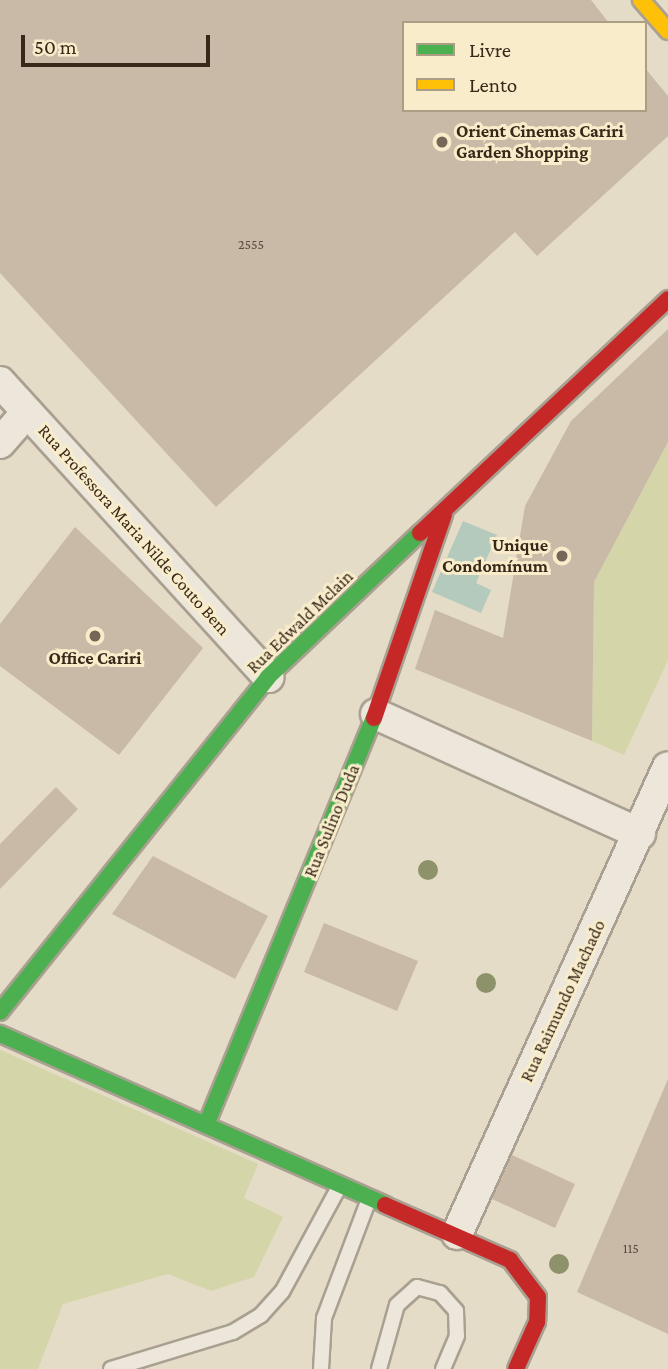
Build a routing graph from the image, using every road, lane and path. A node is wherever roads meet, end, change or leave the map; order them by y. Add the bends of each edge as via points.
1 (640, 0) edge
2 (668, 31) edge
3 (668, 299) edge
4 (0, 382) edge
5 (27, 412) junction
6 (0, 443) edge
7 (445, 511) junction
8 (268, 677) junction
9 (376, 714) junction
10 (668, 767) edge
11 (640, 834) junction
12 (0, 1012) edge
13 (0, 1034) edge
14 (206, 1125) junction
15 (342, 1181) junction
16 (371, 1195) junction
17 (457, 1234) junction
18 (111, 1369) edge
19 (321, 1369) edge
20 (379, 1369) edge
21 (443, 1369) edge
22 (516, 1369) edge

1 - 2 street
3 - 7 street, Rua Edwald Mclain
4 - 5 street, Rua Professora Maria Nilde Couto Bem
5 - 6 street
5 - 8 street, Rua Professora Maria Nilde Couto Bem
7 - 8 street, Rua Edwald Mclain
7 - 9 street, Rua Sulino Duda
8 - 12 street, Rua Edwald Mclain
9 - 11 street
9 - 14 street, Rua Sulino Duda
10 - 11 street, Rua Raimundo Machado
11 - 17 street, Rua Raimundo Machado
13 - 14 street
14 - 15 street
15 - 16 street
15 - 18 lane via 282,1292 261,1315 233,1332
16 - 17 street
16 - 19 lane via 324,1318
17 - 22 street via 510,1260 538,1297 537,1322
20 - 21 lane via 397,1305 417,1287 440,1293 456,1311 457,1336

